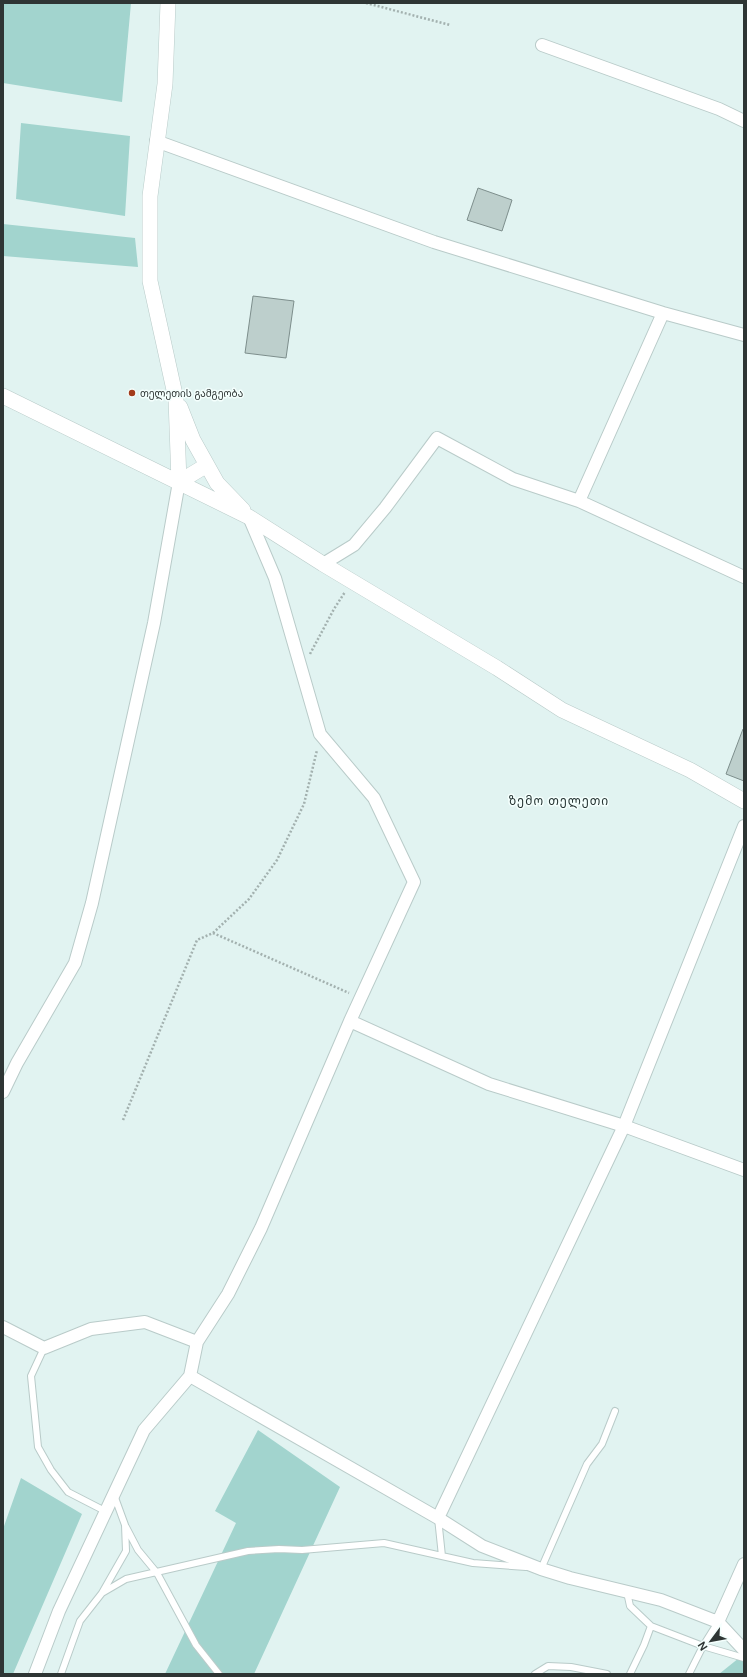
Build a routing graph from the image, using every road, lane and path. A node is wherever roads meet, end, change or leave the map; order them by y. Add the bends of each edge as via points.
1 (168, 3) edge
2 (366, 3) edge
3 (450, 25) dead end
4 (542, 45) dead end
5 (744, 121) edge
6 (156, 141) junction
7 (663, 314) junction
8 (744, 335) edge
9 (3, 396) edge
10 (176, 399) junction
11 (207, 465) junction
12 (178, 482) junction
13 (579, 501) junction
14 (249, 516) junction
15 (323, 564) junction
16 (744, 577) edge
17 (352, 582) junction
18 (302, 668) junction
19 (320, 734) junction
20 (744, 801) edge
21 (744, 826) edge
22 (213, 933) junction
23 (361, 998) junction
24 (350, 1021) junction
25 (3, 1092) edge
26 (123, 1120) dead end
27 (624, 1126) junction
28 (744, 1170) edge
29 (3, 1327) edge
30 (197, 1342) junction
31 (44, 1348) junction
32 (190, 1376) junction
33 (615, 1411) dead end
34 (114, 1493) junction
35 (105, 1511) junction
36 (438, 1518) junction
37 (125, 1525) junction
38 (442, 1556) junction
39 (744, 1564) edge
40 (541, 1569) junction
41 (157, 1573) junction
42 (627, 1592) junction
43 (102, 1593) junction
44 (718, 1622) junction
45 (650, 1626) junction
46 (703, 1646) junction
47 (744, 1650) edge
48 (744, 1658) edge
49 (35, 1674) edge
50 (61, 1674) edge
51 (219, 1674) edge
52 (535, 1674) edge
53 (607, 1674) edge
54 (630, 1674) edge
55 (689, 1674) edge

1 - 6 street via 165,84
2 - 3 path
4 - 5 street via 719,109
6 - 7 street via 434,242
6 - 10 street via 150,196 150,281
7 - 8 street
7 - 13 street
9 - 12 street
10 - 11 street via 193,440
10 - 12 street
11 - 12 street
11 - 14 street via 216,483
12 - 14 street
12 - 25 street via 154,623 94,895 76,963 17,1063
13 - 15 street via 513,479 437,438 354,545
13 - 16 street
14 - 15 street
14 - 18 street via 275,578
15 - 17 street
17 - 18 path
17 - 20 street via 497,668 562,710 690,770
18 - 19 street
19 - 22 path via 304,804 277,860 249,899
19 - 23 street via 374,798 414,882
21 - 27 street
22 - 23 path
22 - 26 path via 197,940
23 - 24 street
24 - 27 street via 489,1084
24 - 30 street via 261,1228 228,1294
27 - 28 street
27 - 36 street
29 - 31 street
30 - 31 street via 146,1322 91,1329
30 - 32 street
31 - 35 lane via 31,1376 38,1448 68,1492
32 - 34 street via 144,1430
32 - 36 street
33 - 40 lane via 602,1444 587,1464
34 - 35 street
34 - 37 lane
35 - 49 street via 58,1611
36 - 38 lane
36 - 40 street via 482,1546
37 - 41 lane via 138,1550
37 - 43 lane via 126,1551
38 - 40 lane via 473,1563
38 - 41 lane via 384,1543 302,1550 279,1549 248,1551
39 - 44 street
40 - 42 street
41 - 43 lane via 126,1580
41 - 51 lane via 196,1645
42 - 44 street via 661,1600
42 - 45 lane via 630,1606
43 - 50 lane via 80,1621
44 - 46 lane
44 - 47 street
45 - 46 lane
45 - 54 lane
46 - 48 lane
46 - 55 lane
52 - 53 lane via 548,1666 571,1667

